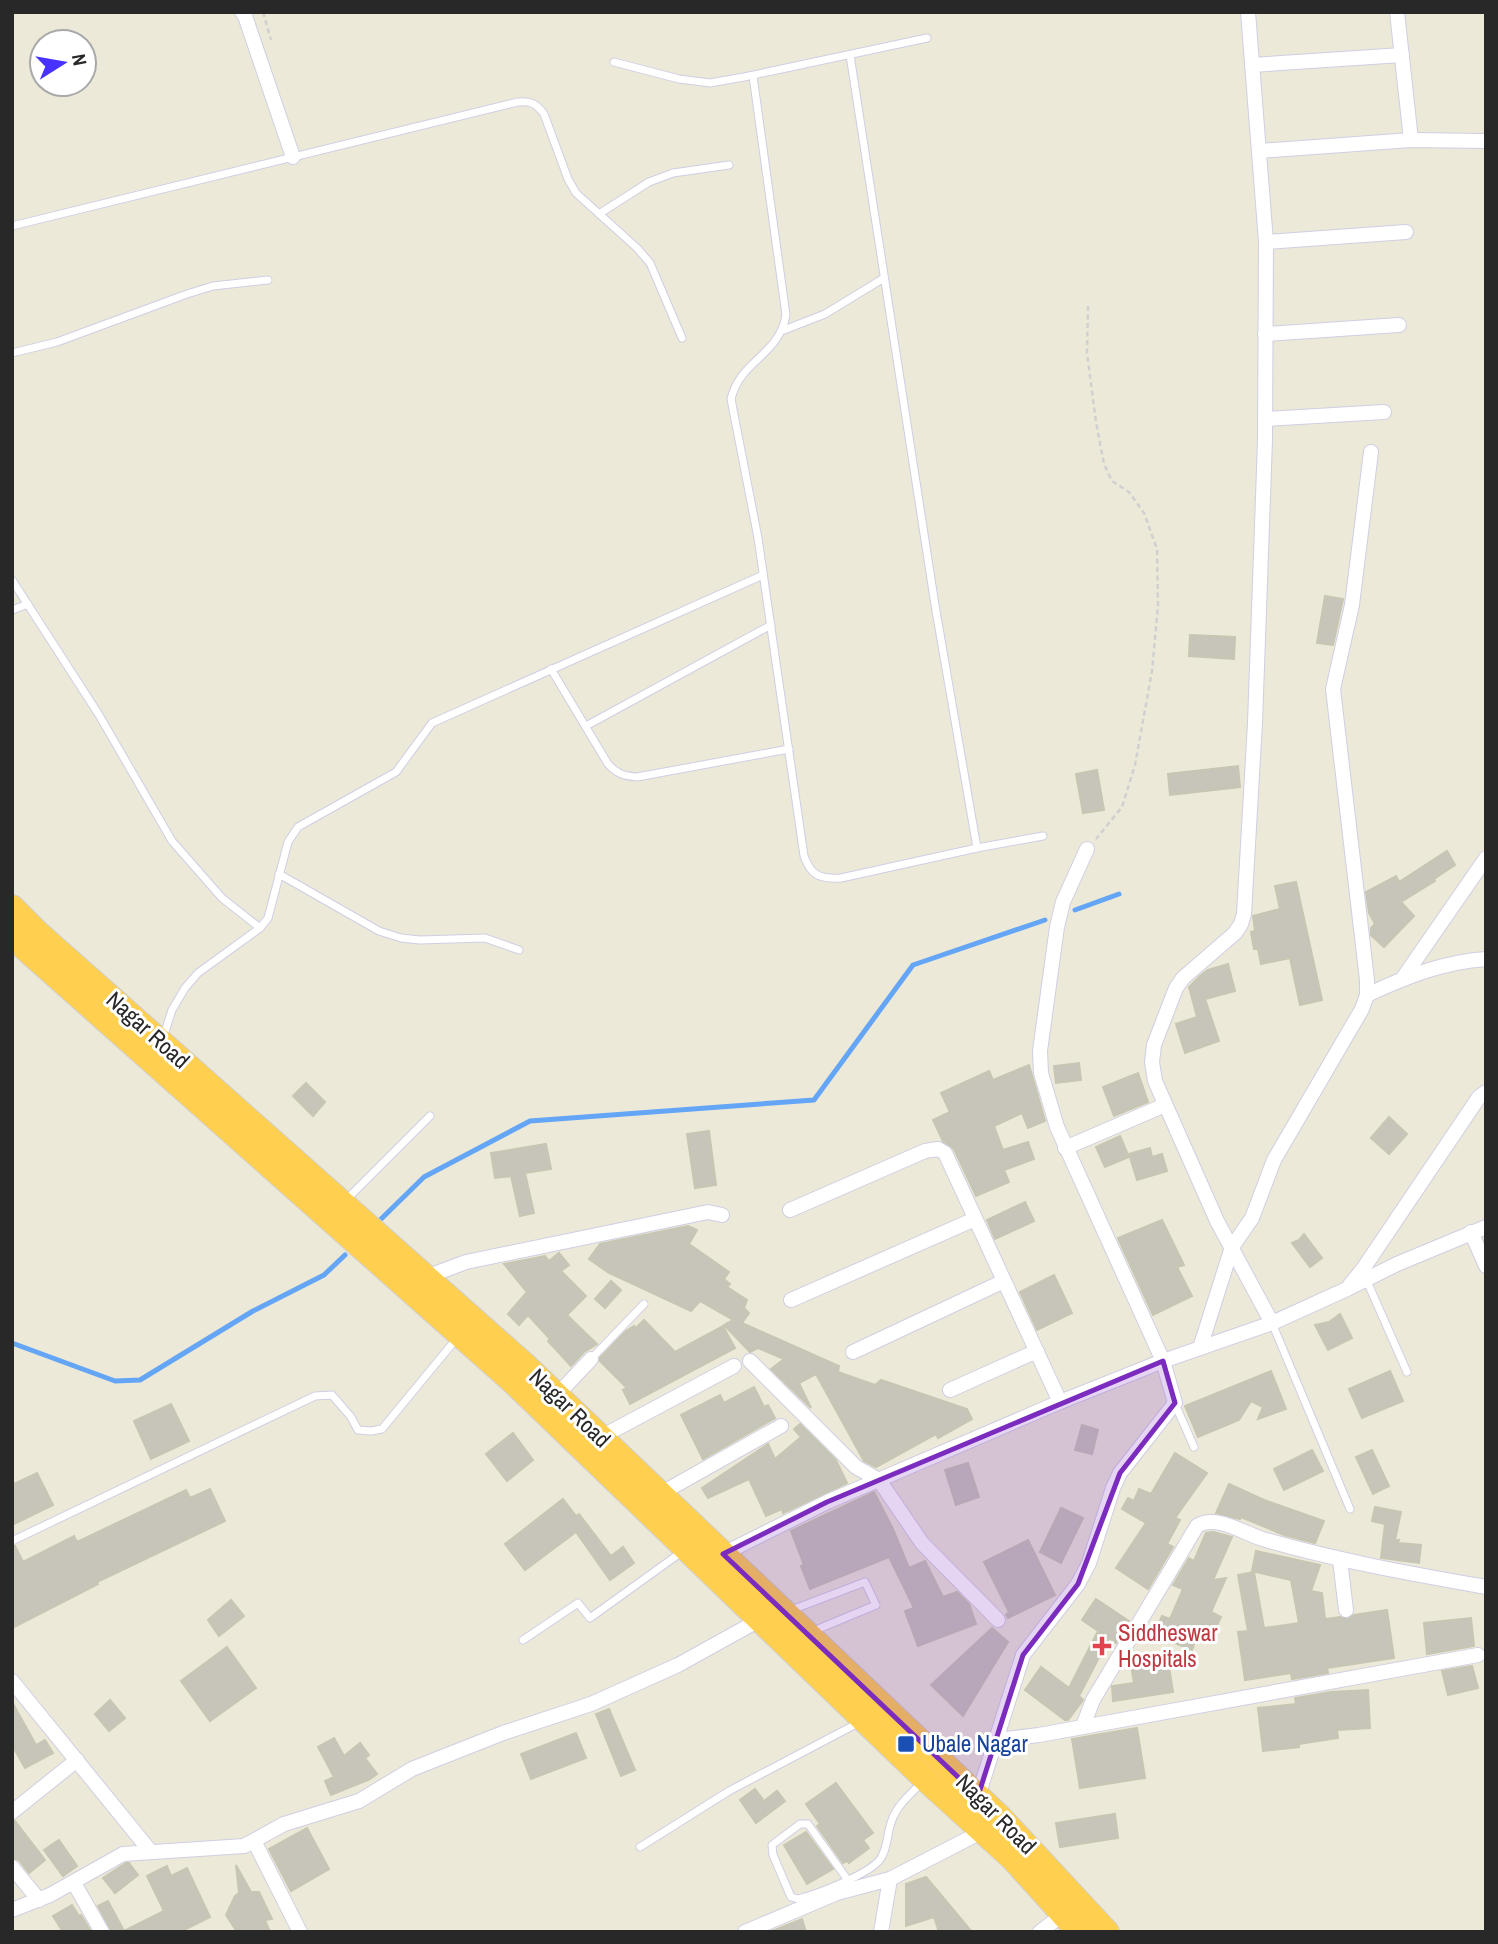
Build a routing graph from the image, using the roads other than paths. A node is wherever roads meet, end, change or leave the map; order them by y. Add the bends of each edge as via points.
1 (242, 12) edge
2 (1248, 12) edge
3 (1397, 12) edge
4 (927, 38) dead end
5 (850, 55) junction
6 (1402, 55) junction
7 (614, 62) dead end
8 (1252, 65) junction
9 (752, 76) junction
10 (1411, 140) junction
11 (1486, 141) edge
12 (1259, 151) junction
13 (293, 157) junction
14 (729, 164) dead end
15 (599, 214) junction
16 (12, 226) edge
17 (1406, 232) dead end
18 (1266, 242) junction
19 (884, 278) junction
20 (268, 281) dead end
21 (1399, 325) dead end
22 (784, 330) junction
23 (1265, 334) junction
24 (682, 338) dead end
25 (12, 353) edge
26 (1384, 412) dead end
27 (1265, 419) junction
28 (1371, 452) dead end
29 (763, 575) junction
30 (12, 580) edge
31 (28, 604) junction
32 (12, 610) edge
33 (771, 625) junction
34 (551, 669) junction
35 (586, 726) junction
36 (789, 749) junction
37 (1043, 836) dead end
38 (977, 848) junction
39 (1087, 849) road end
40 (1486, 858) edge
41 (279, 874) junction
42 (12, 907) edge
43 (260, 928) junction
44 (12, 937) edge
45 (519, 950) dead end
46 (1486, 959) edge
47 (1403, 978) junction
48 (1367, 995) junction
49 (162, 1042) junction
50 (1486, 1092) edge
51 (1165, 1105) junction
52 (429, 1116) dead end
53 (1066, 1148) junction
54 (343, 1203) junction
55 (790, 1210) dead end
56 (722, 1215) dead end
57 (975, 1219) junction
58 (1486, 1227) edge
59 (1471, 1232) junction
60 (1232, 1247) junction
61 (1486, 1266) edge
62 (426, 1277) junction
63 (1366, 1279) junction
64 (1004, 1281) junction
65 (1346, 1289) junction
66 (791, 1300) dead end
67 (644, 1304) dead end
68 (1272, 1323) junction
69 (459, 1335) junction
70 (1199, 1348) junction
71 (1037, 1351) junction
72 (853, 1352) dead end
73 (591, 1359) joint
74 (750, 1361) dead end
75 (1163, 1361) junction
76 (734, 1366) dead end
77 (1407, 1372) dead end
78 (950, 1390) dead end
79 (556, 1395) junction
80 (1060, 1402) junction
81 (1175, 1403) junction
82 (781, 1426) dead end
83 (601, 1437) junction
84 (1194, 1447) dead end
85 (879, 1480) junction
86 (660, 1494) junction
87 (1350, 1509) dead end
88 (12, 1541) edge
89 (686, 1548) junction
90 (723, 1554) junction
91 (1340, 1560) junction
92 (1486, 1587) edge
93 (1346, 1610) dead end
94 (785, 1613) junction
95 (761, 1619) junction
96 (998, 1620) dead end
97 (807, 1634) junction
98 (523, 1640) dead end
99 (1478, 1655) dead end
100 (12, 1681) edge
101 (864, 1720) junction
102 (1083, 1726) junction
103 (996, 1740) junction
104 (77, 1760) junction
105 (925, 1779) junction
106 (978, 1796) junction
107 (12, 1812) edge
108 (992, 1826) junction
109 (254, 1841) junction
110 (640, 1847) dead end
111 (151, 1852) junction
112 (12, 1867) edge
113 (847, 1879) junction
114 (890, 1879) junction
115 (74, 1883) junction
116 (39, 1900) junction
117 (12, 1910) edge
118 (1071, 1923) edge
119 (102, 1932) edge
120 (300, 1932) edge
121 (745, 1932) edge
122 (881, 1932) edge
123 (1040, 1932) edge
124 (1107, 1932) edge

1 - 13 street
2 - 8 street
3 - 6 street
4 - 5 lane
5 - 9 lane
5 - 19 lane
6 - 8 street
6 - 10 street
7 - 9 lane via 693,82
8 - 12 street
9 - 22 lane via 785,299
10 - 11 street
10 - 12 street
12 - 18 street
13 - 15 lane via 529,102 544,114 576,193
13 - 16 lane
14 - 15 lane via 673,173 649,182
15 - 24 lane via 650,263
17 - 18 street
18 - 23 street
19 - 22 lane via 825,314
19 - 38 lane
20 - 25 lane via 187,293 57,342
21 - 23 street
22 - 29 lane via 740,376 731,400
23 - 27 street
26 - 27 street
27 - 51 street via 1244,914 1235,933 1176,988 1152,1062
28 - 48 street via 1352,605 1333,689
29 - 33 lane
29 - 34 lane
30 - 31 lane
31 - 32 lane
31 - 43 lane via 173,841 200,876
33 - 35 lane
33 - 36 lane
34 - 35 lane
34 - 41 lane via 432,723 396,772 298,827 288,842
35 - 36 lane via 608,764 624,776
36 - 38 lane via 804,856 816,875 841,878
37 - 38 lane
39 - 53 street via 1057,927 1040,1051 1041,1073
40 - 47 street
41 - 43 lane via 268,918
41 - 45 lane via 401,938 485,938
42 - 49 highway, Nagar Road
43 - 49 lane via 198,973 185,988
44 - 69 highway, Nagar Road
46 - 47 street
47 - 48 street
48 - 60 street via 1274,1160 1252,1218
49 - 54 highway, Nagar Road
50 - 65 street
51 - 53 street
51 - 60 street
52 - 54 lane
53 - 75 street
54 - 62 highway, Nagar Road
55 - 57 street via 938,1149 945,1153
56 - 62 street via 708,1212 466,1262
57 - 64 street
57 - 66 street
58 - 59 street
59 - 61 street
59 - 63 street
60 - 68 street
60 - 70 street
62 - 79 highway, Nagar Road
63 - 65 street
63 - 77 lane
64 - 71 street
64 - 72 street
65 - 68 street
67 - 73 lane
68 - 70 street
68 - 87 lane
69 - 88 lane via 382,1429 358,1430 332,1395 315,1396
69 - 89 highway, Nagar Road
70 - 75 street
71 - 78 street
71 - 80 street
73 - 79 street
74 - 85 street via 856,1467
75 - 80 street
75 - 81 street
76 - 83 street
79 - 83 highway, Nagar Road
80 - 85 street
81 - 84 lane
81 - 103 street via 1120,1473 1079,1584 1023,1655
82 - 86 street
83 - 86 highway, Nagar Road
85 - 90 street
85 - 96 street via 922,1543
86 - 90 highway, Nagar Road
89 - 95 highway, Nagar Road
89 - 98 lane via 590,1618 578,1602
90 - 94 highway, Nagar Road
91 - 92 street
91 - 93 street
91 - 102 street via 1203,1522 1093,1700
94 - 97 highway, Nagar Road
94 - 97 lane via 865,1582 876,1605
95 - 101 highway, Nagar Road
95 - 109 street via 678,1665 591,1703 412,1769 359,1801 284,1824
97 - 106 highway, Nagar Road
99 - 102 street
100 - 104 street
101 - 105 highway, Nagar Road
101 - 110 lane via 729,1791
102 - 103 street
103 - 106 street
104 - 107 street
104 - 111 street
105 - 108 highway, Nagar Road
105 - 113 lane via 896,1810 875,1865
106 - 108 highway, Nagar Road
108 - 114 street
108 - 118 highway, Nagar Road via 1013,1860
108 - 124 highway, Nagar Road via 1027,1844
109 - 111 street via 244,1846
109 - 120 street
111 - 115 street via 122,1854
112 - 116 street
113 - 113 lane via 794,1899 772,1855 772,1845 800,1824 808,1824
114 - 121 street via 837,1893
114 - 122 street
115 - 116 street
115 - 119 street
116 - 117 street
118 - 123 street

